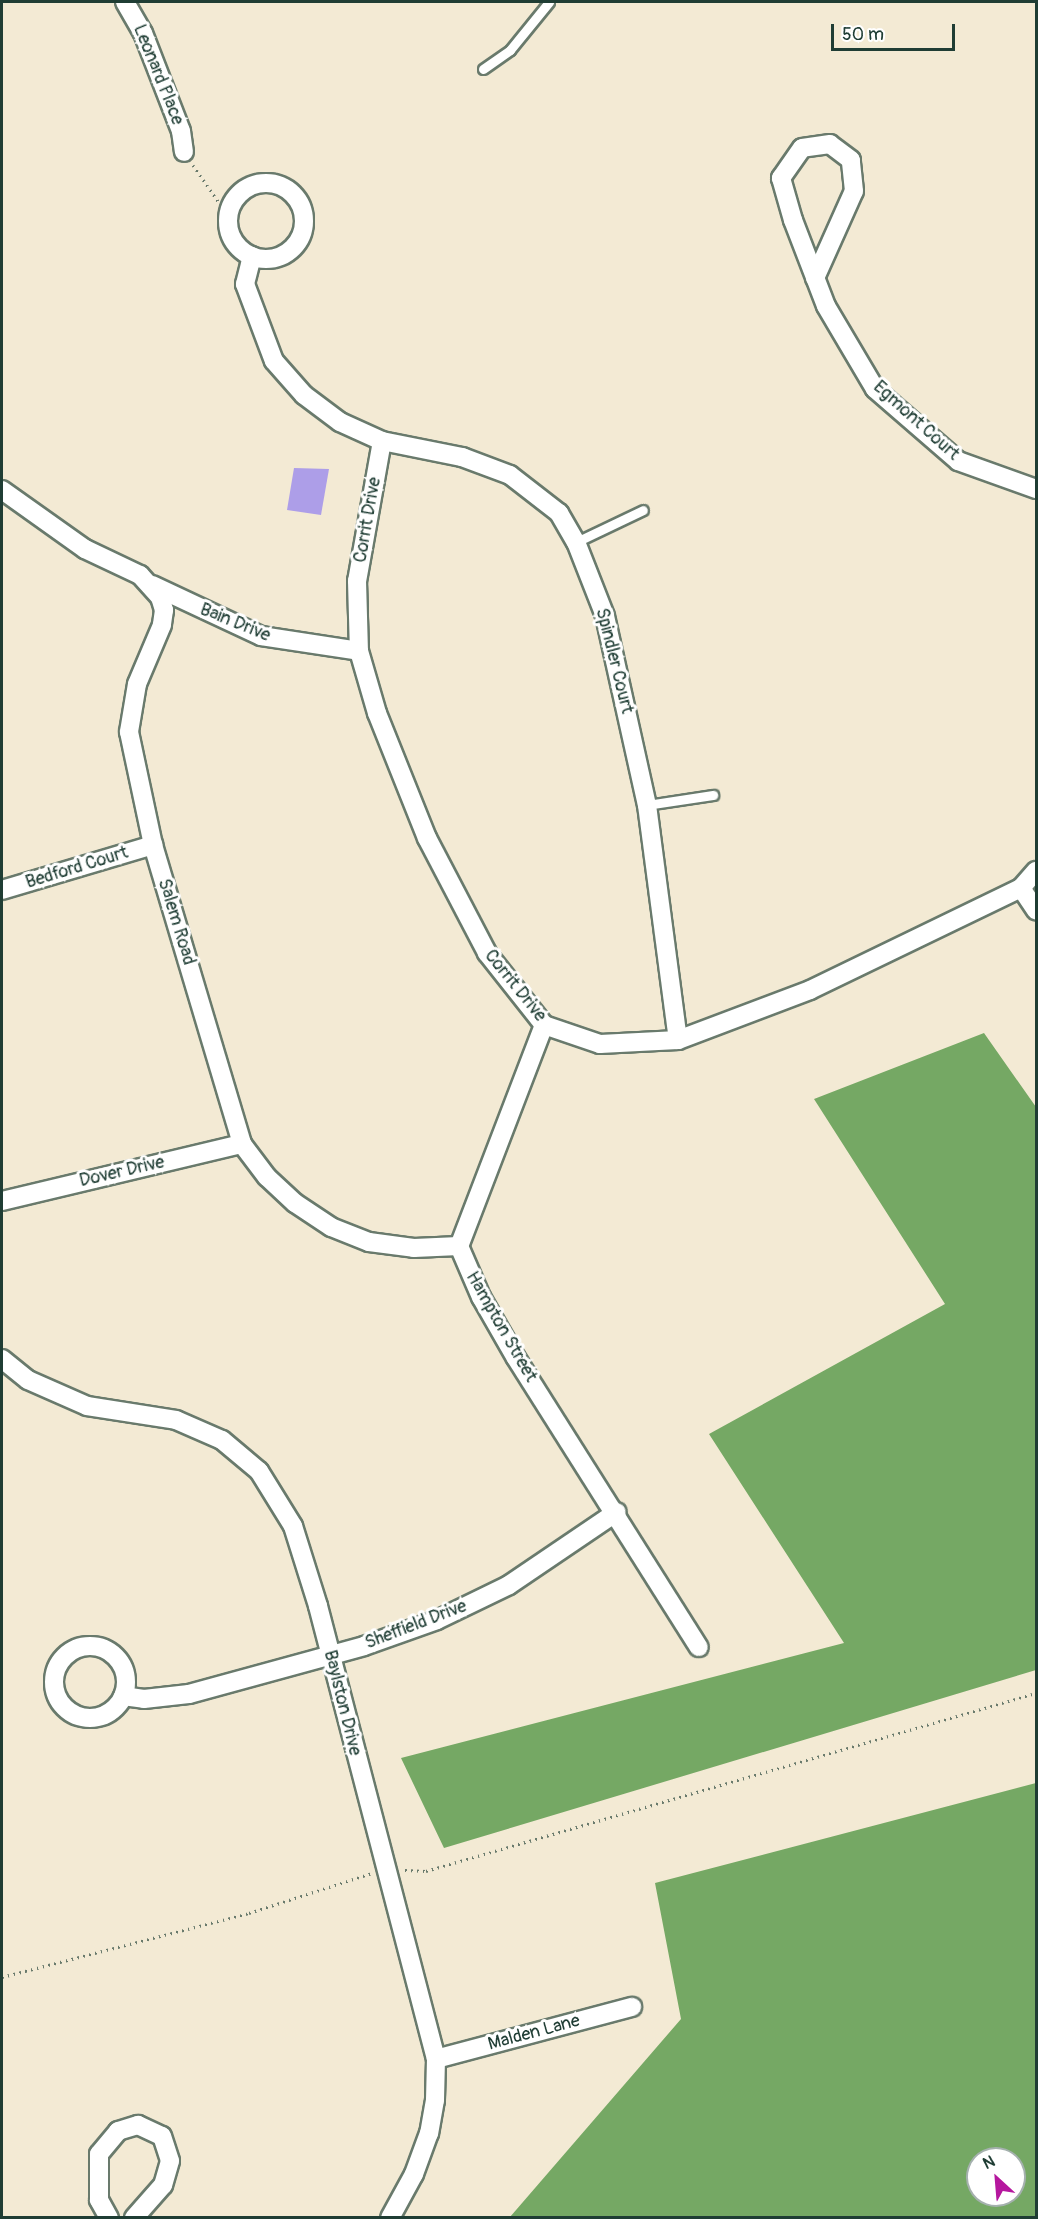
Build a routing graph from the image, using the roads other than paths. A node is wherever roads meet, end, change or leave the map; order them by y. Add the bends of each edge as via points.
1 (125, 2) edge
2 (549, 2) edge
3 (483, 69) dead end
4 (184, 152) road end
5 (252, 256) junction
6 (815, 278) junction
7 (382, 441) junction
8 (1036, 489) edge
9 (2, 490) edge
10 (643, 510) dead end
11 (576, 542) junction
12 (152, 585) junction
13 (359, 651) junction
14 (713, 795) dead end
15 (647, 805) junction
16 (153, 845) junction
17 (1036, 871) edge
18 (1021, 888) junction
19 (2, 890) edge
20 (1036, 910) edge
21 (544, 1025) junction
22 (678, 1041) junction
23 (242, 1144) junction
24 (2, 1201) edge
25 (459, 1246) junction
26 (2, 1359) edge
27 (617, 1512) junction
28 (699, 1647) dead end
29 (329, 1656) junction
30 (123, 1696) dead end
31 (632, 2007) dead end
32 (436, 2058) junction
33 (109, 2217) edge
34 (134, 2217) edge
35 (390, 2217) edge

1 - 4 street, Leonard Place via 143,33 181,131
2 - 3 lane via 510,50
5 - 5 street via 277,257 297,242 304,219 295,196 274,183 249,187 236,200 229,217 234,240
5 - 7 street, Spindler Court via 245,284 274,361 304,395 340,422
6 - 6 street, Egmont Court via 781,177 802,147 830,144 851,160 854,191
6 - 8 street, Egmont Court via 826,306 875,389 958,461
7 - 11 street, Spindler Court via 462,457 510,475 559,513
7 - 13 street, Corrit Drive via 357,581
9 - 12 street via 37,517
10 - 11 lane
11 - 15 street, Spindler Court via 605,616
12 - 13 street, Bain Drive via 261,636
12 - 16 street, Salem Road via 164,610 162,625 137,684 129,732
13 - 21 street, Corrit Drive via 377,713 427,838 487,953
14 - 15 lane
15 - 22 street, Spindler Court
16 - 19 street, Bedford Court
16 - 23 street, Salem Road
17 - 18 street, Corrit Drive
18 - 20 street
18 - 22 street, Corrit Drive via 810,990
21 - 22 street, Corrit Drive via 600,1044
21 - 25 street
23 - 24 street, Dover Drive
23 - 25 street, Salem Road via 274,1183 331,1227 369,1242 414,1248
25 - 27 street, Hampton Street via 481,1297 510,1347
26 - 29 street, Baylston Drive via 28,1380 87,1406 176,1420 222,1440 241,1454 274,1490 293,1526
27 - 28 street, Hampton Street
27 - 29 street, Sheffield Drive via 509,1585 437,1620
29 - 30 street, Sheffield Drive via 189,1694 144,1699
29 - 32 street, Baylston Drive
31 - 32 street, Malden Lane
32 - 35 street, Baylston Drive via 429,2133 414,2174
33 - 34 street via 99,2200 99,2154 118,2131 138,2124 162,2136 170,2161 163,2185

